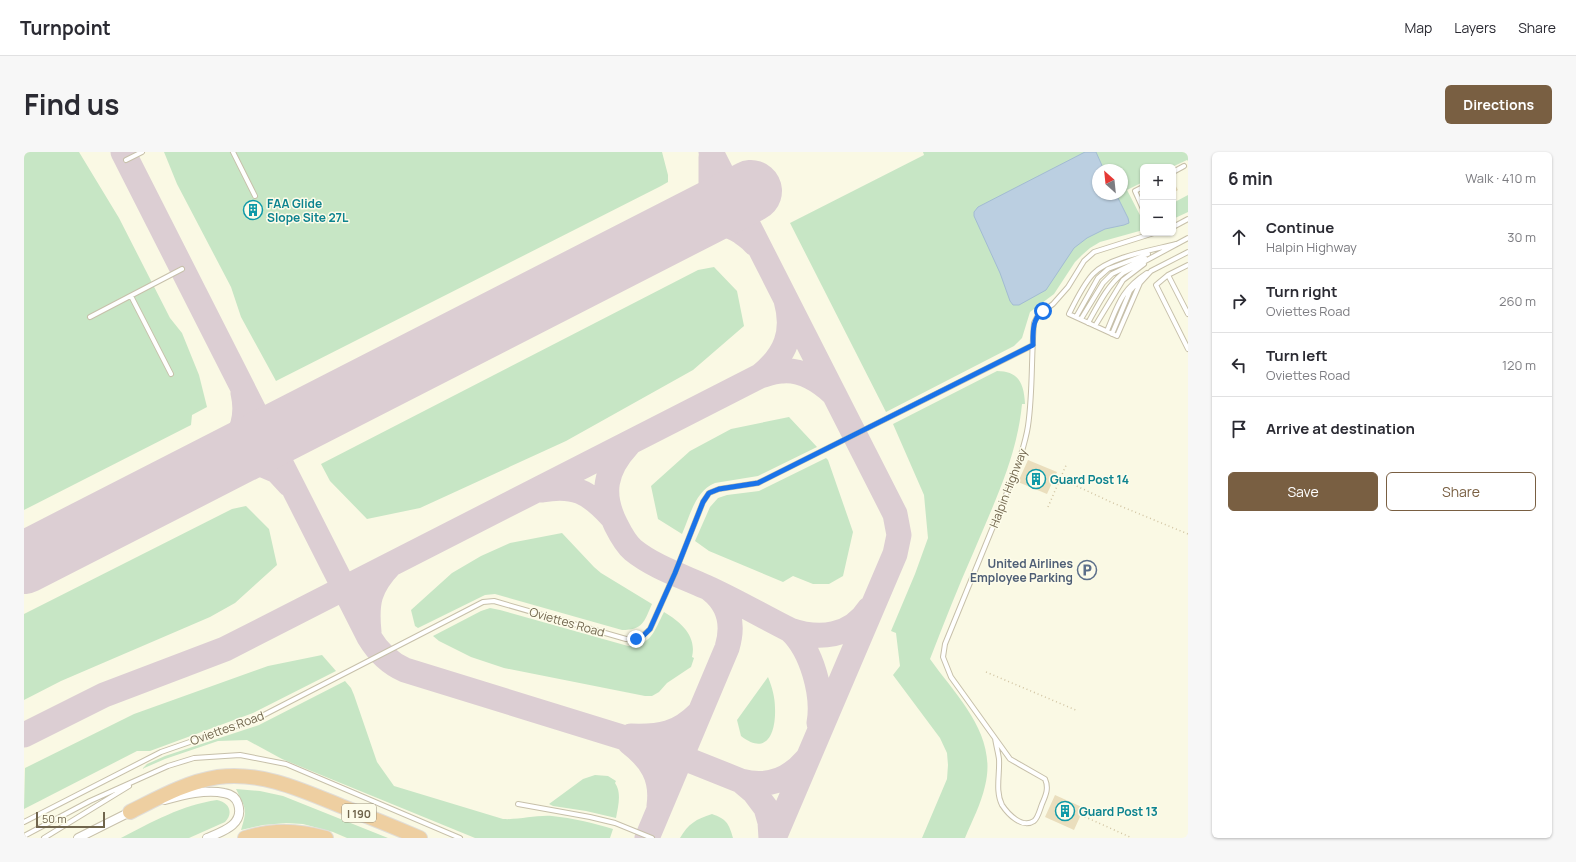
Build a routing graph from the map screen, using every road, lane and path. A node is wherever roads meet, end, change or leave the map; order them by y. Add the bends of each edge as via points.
1 (142, 152) edge
2 (233, 152) edge
3 (126, 160) dead end
4 (1184, 166) dead end
5 (1176, 170) edge
6 (1140, 188) edge
7 (255, 196) dead end
8 (1140, 202) edge
9 (1188, 219) edge
10 (1176, 225) edge
11 (1144, 236) edge
12 (1188, 238) edge
13 (1176, 244) junction
14 (1188, 252) edge
15 (1188, 265) edge
16 (182, 268) dead end
17 (1151, 271) junction
18 (1168, 276) junction
19 (1127, 277) junction
20 (1133, 283) junction
21 (131, 296) junction
22 (1188, 314) edge
23 (90, 317) dead end
24 (1076, 317) junction
25 (1081, 319) junction
26 (1088, 323) junction
27 (1095, 326) junction
28 (1106, 331) junction
29 (1112, 334) junction
30 (1033, 345) junction
31 (1188, 348) edge
32 (171, 374) dead end
33 (1067, 463) dead end
34 (1054, 476) dead end
35 (1060, 479) junction
36 (1048, 507) dead end
37 (1188, 534) edge
38 (986, 672) dead end
39 (1078, 711) dead end
40 (995, 738) junction
41 (146, 776) junction
42 (518, 804) dead end
43 (130, 812) junction
44 (1081, 815) dead end
45 (24, 822) edge
46 (24, 836) edge
47 (44, 838) edge
48 (78, 838) edge
49 (207, 838) edge
50 (245, 838) edge
51 (326, 838) edge
52 (420, 838) edge
53 (460, 838) edge
54 (652, 838) edge
55 (1132, 838) edge

1 - 3 lane
2 - 7 lane
4 - 5 lane
6 - 8 lane via 1135,191
9 - 10 lane
11 - 30 lane, Halpin Highway via 1094,252 1084,261 1068,287 1053,304 1038,315 1034,323
12 - 13 lane
13 - 19 lane
13 - 24 lane via 1108,269 1098,278
13 - 24 lane via 1110,262 1099,268 1092,275 1069,314
13 - 25 lane via 1112,274 1103,283
13 - 26 lane via 1117,278 1109,286
14 - 17 lane
15 - 18 lane
16 - 21 lane
17 - 20 lane
17 - 29 lane via 1130,291
17 - 29 lane via 1136,292 1117,336
18 - 22 lane
18 - 31 lane via 1156,285
19 - 20 lane
19 - 27 lane via 1116,290
20 - 28 lane via 1126,290
21 - 23 lane
21 - 32 lane
24 - 25 lane
25 - 26 lane
26 - 27 lane
27 - 28 lane
28 - 29 lane
30 - 40 lane, Halpin Highway via 1029,420 1024,446 951,628 943,657 951,677
30 - 45 lane, Oviettes Road via 758,483 709,493 650,629 643,636 626,639 494,601 483,602 256,719 161,752
33 - 35 path
34 - 35 path
35 - 36 path
35 - 37 path
38 - 39 path
40 - 40 lane, Halpin Highway via 999,759 998,792 1002,804 1011,816 1028,824 1035,820 1046,797 1048,786 1045,778 1010,759
41 - 46 lane via 90,801
41 - 47 lane
41 - 53 lane via 194,758 240,755 286,764
42 - 54 lane via 615,823
43 - 48 street
43 - 49 street via 186,795 211,792 230,794 239,805 237,821 227,829
43 - 52 highway, I 190 via 173,790 196,782 218,777 242,776 263,778 297,788
44 - 55 path
50 - 51 highway via 279,831 307,833

